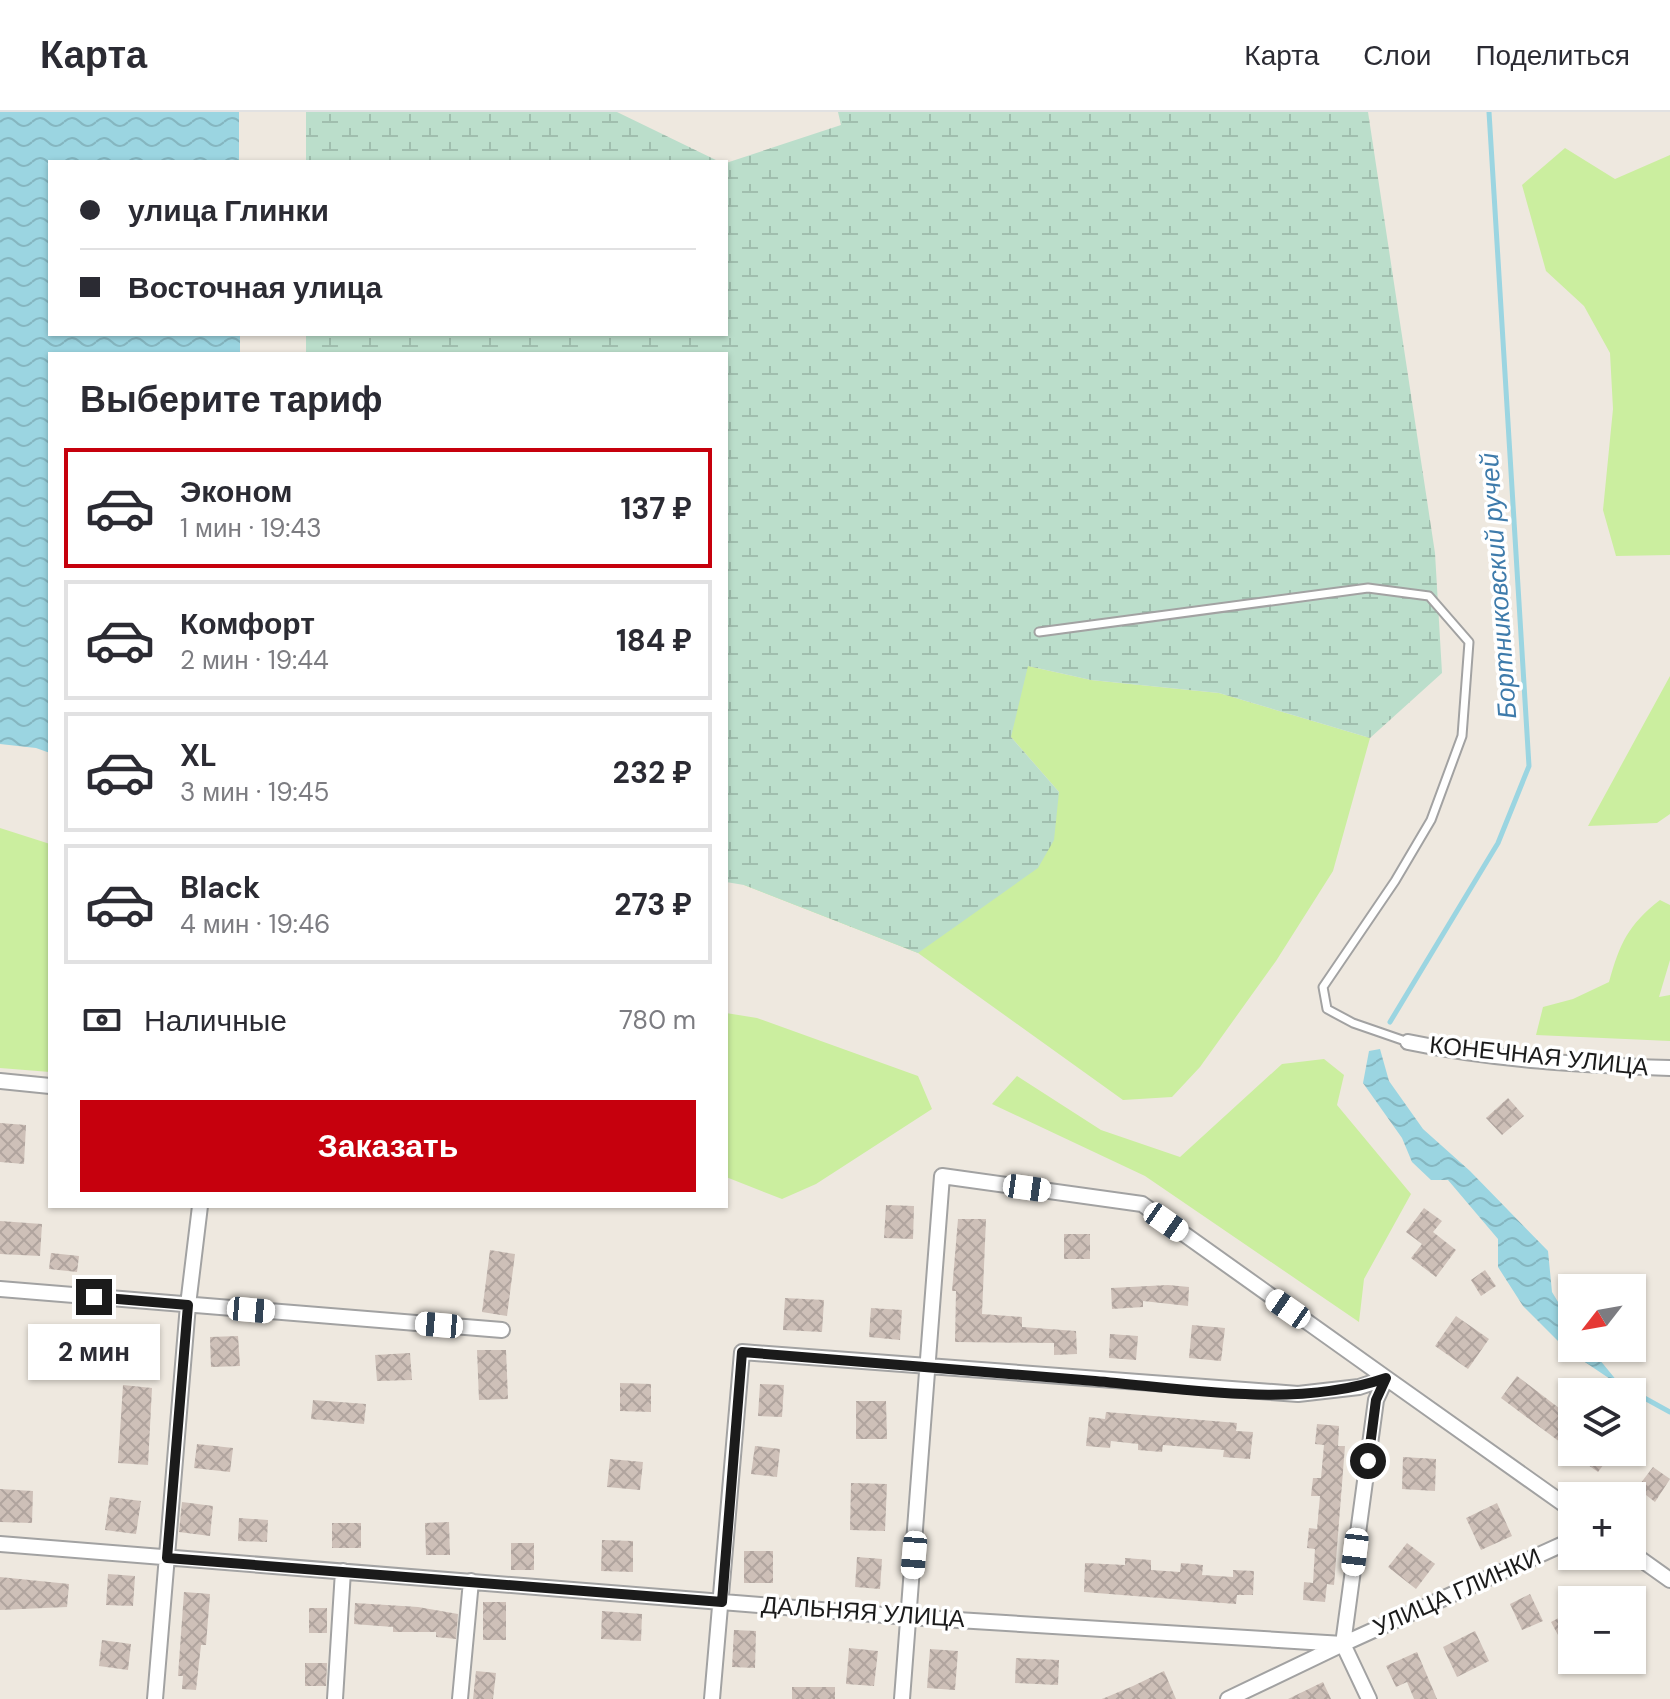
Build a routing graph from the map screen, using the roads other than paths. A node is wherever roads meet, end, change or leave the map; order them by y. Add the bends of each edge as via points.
1 (1039, 632) dead end
2 (1408, 1042) joint
3 (1670, 1068) edge
4 (0, 1081) edge
5 (48, 1086) edge
6 (200, 1208) edge
7 (0, 1289) edge
8 (188, 1305) junction
9 (502, 1330) dead end
10 (929, 1368) junction
11 (1386, 1378) junction
12 (1558, 1500) edge
13 (0, 1544) edge
14 (1558, 1546) edge
15 (167, 1558) junction
16 (1646, 1563) edge
17 (343, 1571) junction
18 (1670, 1580) edge
19 (471, 1581) junction
20 (722, 1602) junction
21 (909, 1617) junction
22 (1343, 1644) junction
23 (155, 1699) edge
24 (335, 1699) edge
25 (460, 1699) edge
26 (712, 1699) edge
27 (902, 1699) edge
28 (1228, 1699) edge
29 (1369, 1699) edge

1 - 2 lane via 1368,588 1429,596 1469,642 1462,736 1431,820 1323,987 1327,1009
2 - 3 street, КОНЕЧНАЯ УЛИЦА via 1562,1063
4 - 5 street
6 - 8 street
7 - 8 street
8 - 9 street
8 - 15 street
10 - 11 street via 1298,1394 1359,1387
10 - 11 street via 942,1176 1142,1204
10 - 20 street via 742,1352
10 - 21 street
11 - 12 street
11 - 22 street, УЛИЦА ГЛИНКИ via 1376,1400
13 - 15 street, ДАЛЬНЯЯ УЛИЦА
14 - 22 street, УЛИЦА ГЛИНКИ
15 - 17 street, ДАЛЬНЯЯ УЛИЦА
15 - 23 street
16 - 18 street
17 - 19 street, ДАЛЬНЯЯ УЛИЦА
17 - 24 street
19 - 20 street, ДАЛЬНЯЯ УЛИЦА
19 - 25 street
20 - 21 street, ДАЛЬНЯЯ УЛИЦА
20 - 26 street
21 - 22 street, ДАЛЬНЯЯ УЛИЦА
21 - 27 street
22 - 28 street, УЛИЦА ГЛИНКИ
22 - 29 street

